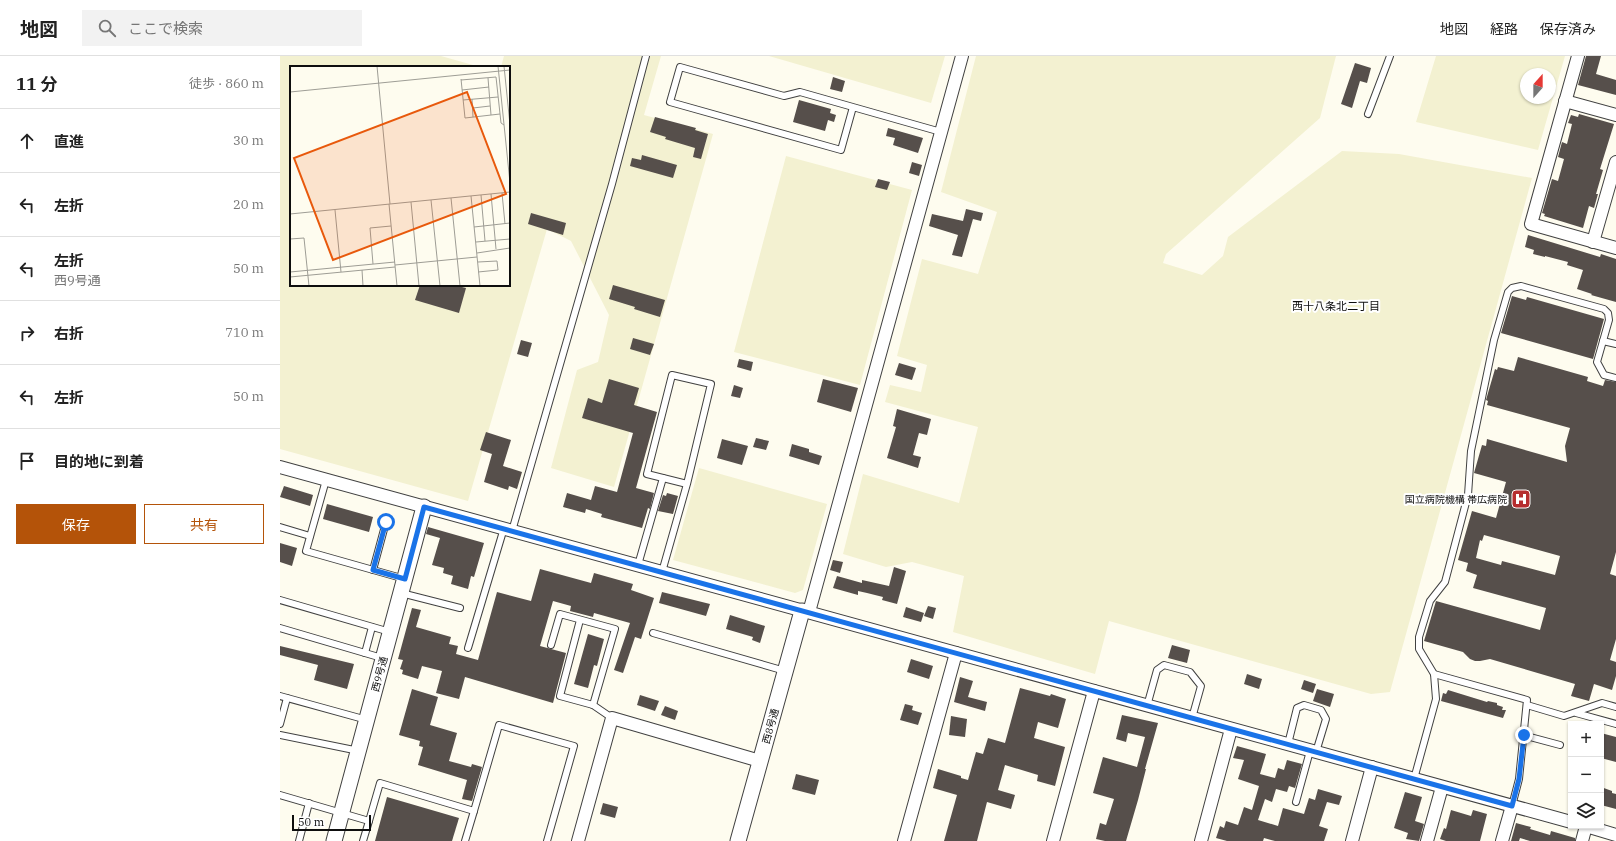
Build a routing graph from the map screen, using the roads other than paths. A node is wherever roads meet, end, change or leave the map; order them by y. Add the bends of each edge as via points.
1 (646, 56) edge
2 (962, 56) edge
3 (1390, 56) edge
4 (1578, 56) edge
5 (1565, 101) junction
6 (853, 107) junction
7 (1368, 114) dead end
8 (1616, 116) edge
9 (941, 132) junction
10 (1616, 162) edge
11 (1614, 181) edge
12 (1593, 242) junction
13 (1616, 248) edge
14 (1603, 341) junction
15 (1616, 344) edge
16 (1616, 378) edge
17 (280, 467) edge
18 (663, 478) junction
19 (326, 480) junction
20 (687, 484) junction
21 (424, 507) junction
22 (386, 522) dead end
23 (280, 527) edge
24 (508, 530) junction
25 (310, 536) junction
26 (638, 565) junction
27 (373, 570) junction
28 (662, 572) junction
29 (403, 586) junction
30 (280, 600) edge
31 (460, 608) dead end
32 (806, 611) junction
33 (580, 620) junction
34 (372, 627) junction
35 (280, 628) edge
36 (391, 632) junction
37 (653, 633) dead end
38 (551, 645) dead end
39 (468, 648) dead end
40 (364, 653) junction
41 (956, 653) junction
42 (384, 658) junction
43 (785, 671) junction
44 (1434, 674) junction
45 (1094, 691) junction
46 (280, 696) edge
47 (287, 698) junction
48 (593, 705) junction
49 (1527, 705) junction
50 (1147, 706) junction
51 (1616, 707) edge
52 (1576, 713) junction
53 (612, 718) junction
54 (1192, 718) junction
55 (367, 720) junction
56 (280, 724) edge
57 (1616, 724) edge
58 (1232, 729) junction
59 (280, 735) edge
60 (1524, 735) junction
61 (1288, 744) junction
62 (1560, 745) dead end
63 (359, 751) junction
64 (1313, 751) junction
65 (760, 761) junction
66 (1372, 767) junction
67 (1414, 779) junction
68 (1442, 787) junction
69 (280, 795) edge
70 (1296, 802) dead end
71 (310, 803) junction
72 (1512, 806) junction
73 (474, 811) junction
74 (342, 813) junction
75 (369, 821) junction
76 (1568, 821) edge
77 (1585, 829) edge
78 (1596, 829) edge
79 (1616, 835) edge
80 (299, 841) edge
81 (334, 841) edge
82 (363, 841) edge
83 (465, 841) edge
84 (547, 841) edge
85 (578, 841) edge
86 (738, 841) edge
87 (904, 841) edge
88 (1053, 841) edge
89 (1202, 841) edge
90 (1352, 841) edge
91 (1427, 841) edge
92 (1502, 841) edge
93 (1582, 841) edge

1 - 24 lane via 612,184
2 - 9 street
3 - 7 lane
4 - 5 street
5 - 8 street
5 - 12 street via 1531,224
6 - 6 lane via 841,150 670,102 680,67 784,96 800,92
6 - 9 lane
9 - 32 street
10 - 11 street
11 - 12 street
12 - 13 street
14 - 15 lane
14 - 16 lane via 1597,362 1604,375
14 - 44 lane via 1609,320 1604,309 1521,286 1508,292 1494,340 1471,451 1468,495 1445,582 1430,601 1419,637 1419,649
17 - 19 street
18 - 20 lane
18 - 20 lane via 647,474 672,375 711,384
18 - 26 lane
19 - 21 street
19 - 25 lane
20 - 28 lane
21 - 24 street
21 - 29 street, 西9号通
22 - 27 lane
23 - 25 lane
24 - 26 street
24 - 39 lane
25 - 27 lane via 306,551
26 - 28 street
27 - 29 lane
28 - 32 street
29 - 31 lane
29 - 36 street, 西9号通
30 - 34 lane
32 - 41 street
32 - 43 street, 西8号通
33 - 38 lane via 560,614
33 - 48 lane via 560,696
33 - 48 lane via 615,629
34 - 36 lane
34 - 40 lane
35 - 40 lane
36 - 42 street, 西9号通
37 - 43 lane
40 - 42 lane
41 - 45 street
41 - 87 street
42 - 55 street, 西9号通
43 - 65 street, 西8号通
44 - 49 lane via 1527,700
44 - 67 lane via 1436,700
45 - 50 street
45 - 88 street
46 - 47 lane
47 - 55 lane
47 - 56 lane
48 - 53 lane
49 - 52 lane via 1564,716
49 - 60 lane
50 - 54 street
50 - 54 lane via 1157,670 1164,665 1190,672 1201,686
51 - 52 lane via 1602,703
52 - 57 lane
53 - 65 street
53 - 85 street
54 - 58 street
55 - 63 street, 西9号通
58 - 61 street
58 - 89 street
59 - 63 lane
60 - 62 lane
60 - 72 lane via 1519,779
61 - 64 street
61 - 64 lane via 1298,708 1304,705 1321,710 1326,719
63 - 74 street, 西9号通
64 - 66 street
64 - 70 lane
65 - 86 street, 西8号通
66 - 67 street
66 - 90 street
67 - 68 street
68 - 72 street
68 - 91 street
69 - 71 lane
71 - 74 lane
71 - 80 lane
72 - 76 street
72 - 92 street
73 - 75 lane via 380,783
73 - 83 lane
73 - 84 lane via 499,725 574,746
74 - 75 lane
74 - 81 street, 西9号通
75 - 82 lane
77 - 93 street
78 - 79 street

